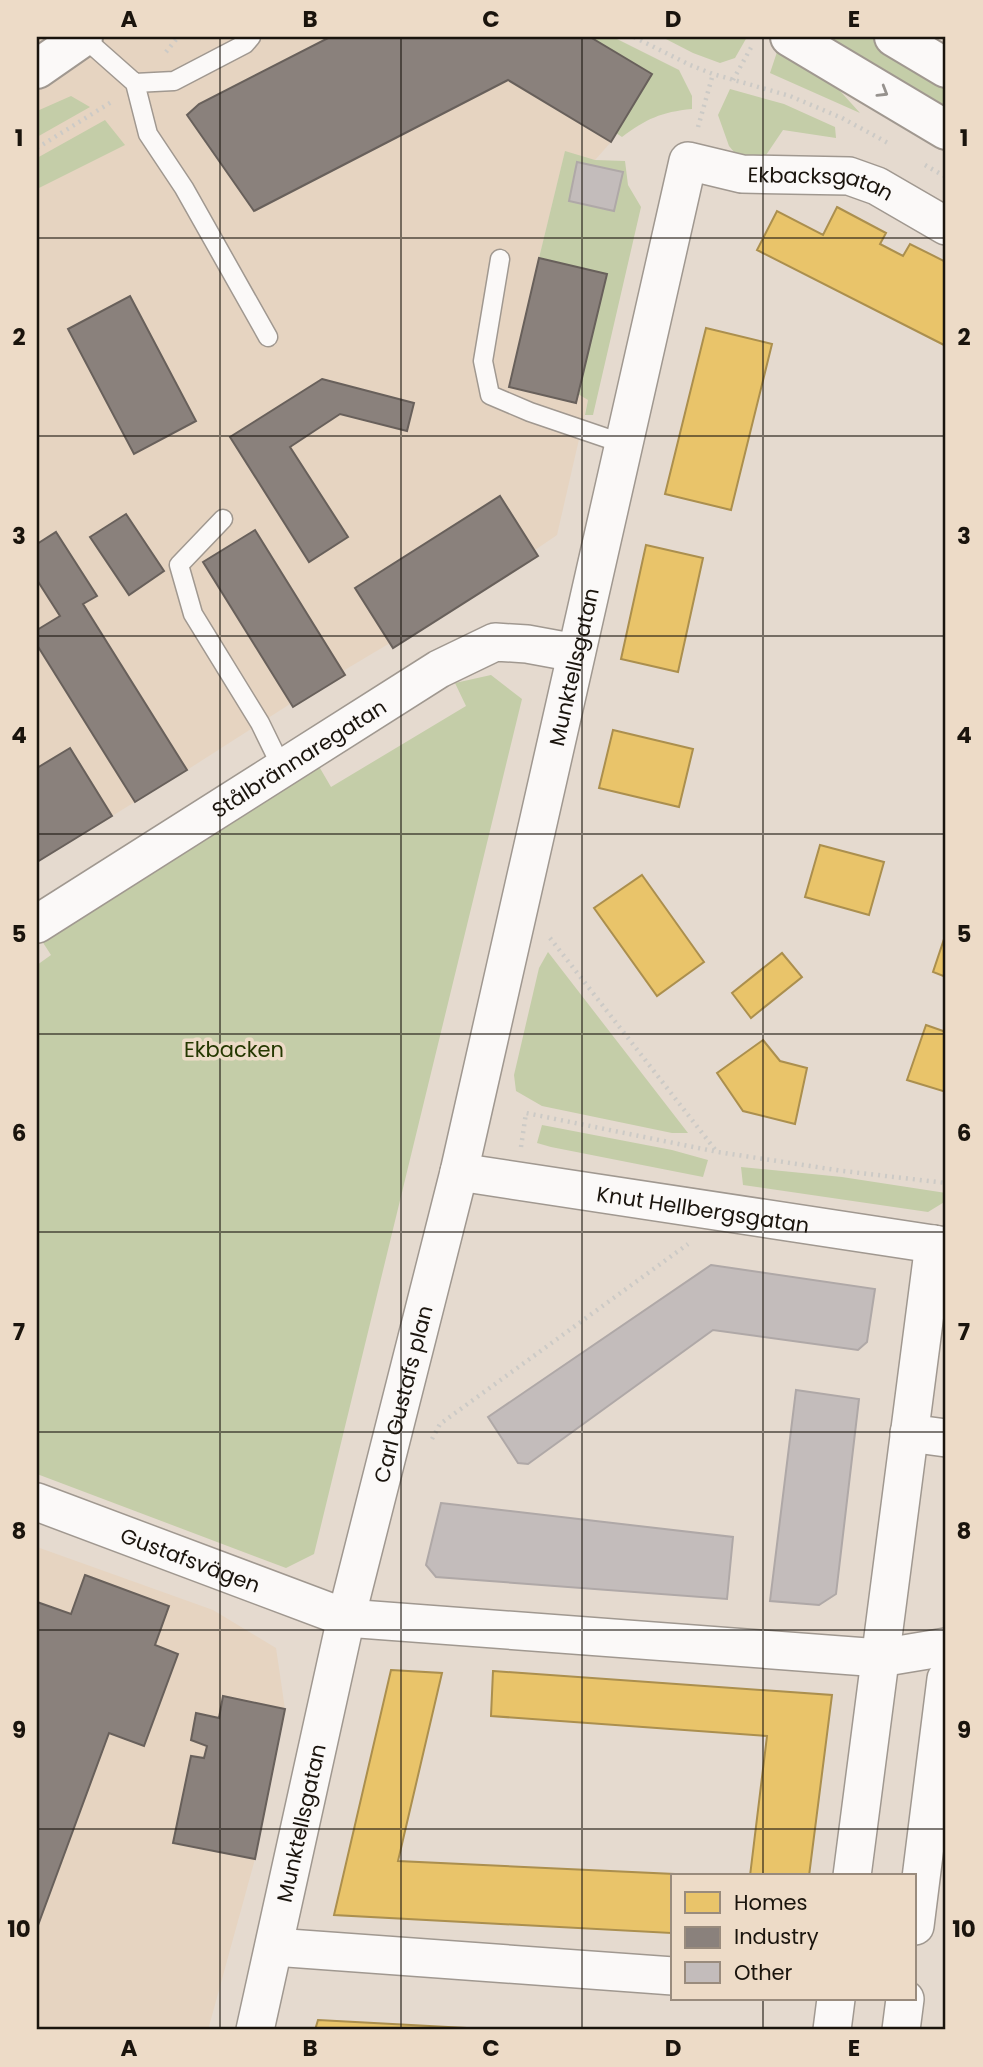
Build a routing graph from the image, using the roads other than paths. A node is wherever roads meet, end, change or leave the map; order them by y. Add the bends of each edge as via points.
1 (83, 37) edge
2 (251, 37) edge
3 (790, 37) edge
4 (894, 37) edge
5 (946, 68) edge
6 (37, 69) edge
7 (135, 83) junction
8 (946, 130) edge
9 (688, 161) joint
10 (946, 226) edge
11 (500, 260) dead end
12 (268, 337) dead end
13 (624, 444) junction
14 (223, 519) dead end
15 (576, 653) junction
16 (282, 768) junction
17 (37, 924) edge
18 (459, 1172) junction
19 (940, 1245) edge
20 (909, 1433) junction
21 (946, 1438) edge
22 (37, 1502) edge
23 (346, 1618) junction
24 (946, 1647) edge
25 (880, 1658) junction
26 (946, 1679) edge
27 (852, 1874) edge
28 (916, 1918) edge
29 (274, 1947) junction
30 (671, 1976) edge
31 (836, 2000) edge
32 (905, 2000) edge
33 (255, 2030) edge
34 (832, 2030) edge
35 (901, 2030) edge

1 - 6 main road
1 - 7 lane
2 - 7 lane via 174,81
3 -> 8 main road
4 - 5 main road
7 - 12 lane via 148,134 184,188
9 - 10 street, Ekbacksgatan via 742,174 849,176 877,186
9 - 13 street, Munktellsgatan
11 - 13 lane via 483,361 490,395
13 - 15 street, Munktellsgatan
14 - 16 lane via 179,565 192,614 260,723
15 - 16 street, Stålbrännaregatan via 495,642 439,669
15 - 18 street, Munktellsgatan
16 - 17 street, Stålbrännaregatan
18 - 19 street, Knut Hellbergsgatan
18 - 23 street, Carl Gustafs plan
19 - 20 street
20 - 21 street
20 - 25 street
22 - 23 street, Gustafsvägen
23 - 25 street, Gustafsvägen
23 - 29 street, Munktellsgatan
24 - 25 street, Gustafsvägen
25 - 27 street
26 - 28 street
29 - 30 street
29 - 33 street, Munktellsgatan
31 - 34 street
32 - 35 street

